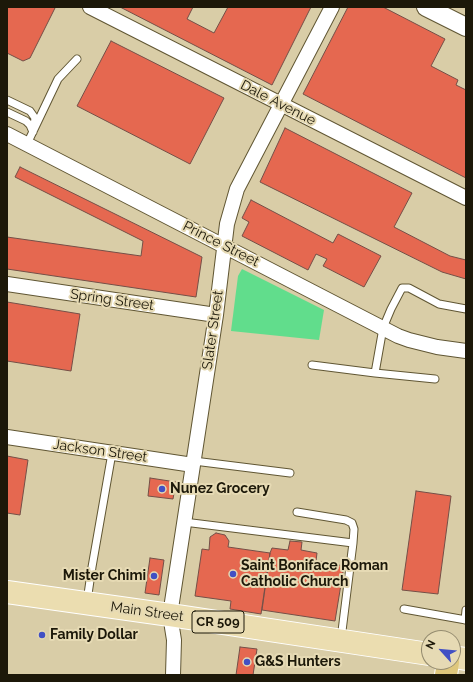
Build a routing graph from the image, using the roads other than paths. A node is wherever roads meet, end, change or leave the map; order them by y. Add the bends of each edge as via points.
1 (90, 7) edge
2 (332, 7) edge
3 (426, 7) edge
4 (466, 27) edge
5 (77, 59) dead end
6 (7, 100) edge
7 (281, 104) junction
8 (7, 112) edge
9 (7, 134) edge
10 (30, 138) junction
11 (466, 198) edge
12 (224, 246) junction
13 (7, 284) edge
14 (466, 309) edge
15 (216, 315) junction
16 (383, 328) junction
17 (466, 351) edge
18 (312, 365) dead end
19 (375, 373) junction
20 (435, 379) dead end
21 (7, 437) edge
22 (112, 453) junction
23 (194, 463) junction
24 (290, 473) dead end
25 (297, 512) dead end
26 (184, 522) junction
27 (353, 543) junction
28 (7, 592) edge
29 (87, 603) junction
30 (404, 610) dead end
31 (466, 610) edge
32 (170, 615) junction
33 (465, 620) edge
34 (340, 641) junction
35 (421, 653) edge
36 (173, 675) edge

1 - 7 street, Dale Avenue
2 - 7 street, Slater Street
3 - 4 street
5 - 10 lane via 58,78
6 - 10 lane via 30,111 35,118
7 - 11 street, Dale Avenue
7 - 12 street, Slater Street via 237,189
8 - 10 lane via 30,125
9 - 10 street, Prince Street
10 - 12 street, Prince Street
12 - 15 street, Slater Street
12 - 16 street, Prince Street
13 - 15 street, Spring Street
14 - 16 lane via 439,304 409,288 402,288
15 - 23 street, Slater Street
16 - 17 street, Prince Street via 409,340
16 - 19 lane
18 - 19 lane
19 - 20 lane
21 - 22 street, Jackson Street
22 - 23 street, Jackson Street
22 - 29 lane
23 - 24 lane
23 - 26 street, Slater Street
25 - 27 lane via 352,523
26 - 27 lane
26 - 32 street, Slater Street
27 - 34 lane
28 - 29 main road, Main Street / CR 509
29 - 32 main road, Main Street / CR 509
30 - 33 lane
31 - 33 lane
32 - 34 main road, Main Street / CR 509
32 - 36 street, Slater Street via 174,640
34 - 35 main road, Main Street / CR 509

